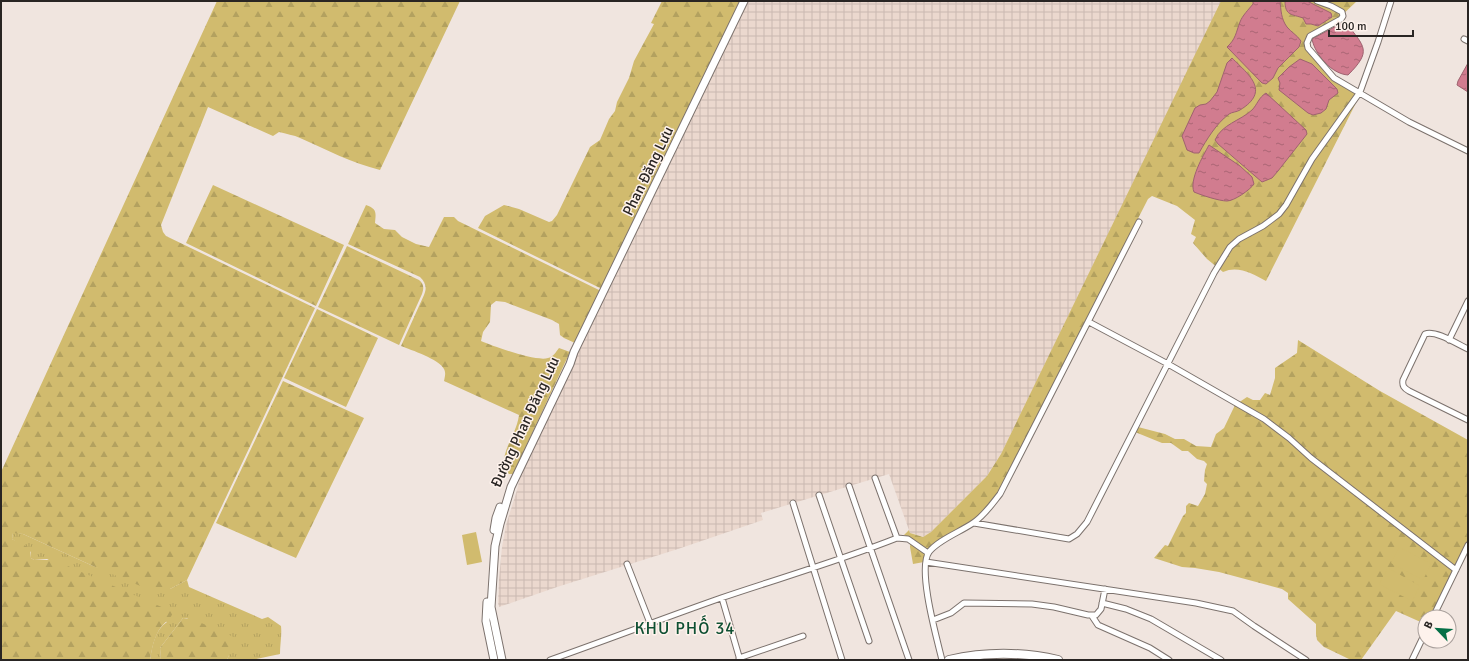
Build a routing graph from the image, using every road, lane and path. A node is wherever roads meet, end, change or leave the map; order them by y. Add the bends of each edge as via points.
1 (744, 1) edge
2 (1317, 1) edge
3 (1391, 1) edge
4 (1360, 92) junction
5 (1468, 150) edge
6 (1140, 222) dead end
7 (1468, 301) edge
8 (1089, 322) junction
9 (1449, 340) junction
10 (1468, 349) edge
11 (574, 352) joint
12 (1168, 364) junction
13 (1468, 420) edge
14 (875, 478) dead end
15 (849, 486) dead end
16 (819, 495) dead end
17 (793, 503) dead end
18 (974, 523) junction
19 (897, 538) junction
20 (1468, 545) edge
21 (871, 548) junction
22 (928, 553) junction
23 (841, 559) junction
24 (926, 562) junction
25 (627, 564) dead end
26 (813, 568) junction
27 (1456, 570) junction
28 (1105, 590) junction
29 (489, 595) junction
30 (722, 598) junction
31 (1102, 603) junction
32 (1437, 609) edge
33 (1092, 616) junction
34 (933, 620) junction
35 (650, 623) junction
36 (803, 636) dead end
37 (869, 640) dead end
38 (1417, 649) edge
39 (740, 659) edge
40 (494, 660) edge
41 (502, 660) edge
42 (550, 660) edge
43 (842, 660) edge
44 (909, 660) edge
45 (942, 660) edge
46 (950, 660) edge
47 (1058, 660) edge
48 (1169, 660) edge
49 (1221, 660) edge
50 (1306, 660) edge
51 (1412, 660) edge

1 - 11 street, Phan Đăng Lưu
2 - 4 street via 1339,9 1343,16 1310,36 1308,48 1334,78
3 - 4 street
4 - 5 street via 1409,122
4 - 12 street via 1312,159 1279,214 1230,247
6 - 8 street
7 - 9 street
8 - 12 street
8 - 18 street via 1000,494
9 - 10 street
9 - 13 street via 1430,332 1425,334 1403,384 1409,392
11 - 29 street, Đường Phan Đăng Lưu via 525,449 496,518 489,564
12 - 18 street via 1086,522 1077,534 1069,539
12 - 27 street via 1264,419
14 - 19 street
15 - 21 street
16 - 23 street
17 - 26 street
18 - 22 street
19 - 21 street
19 - 22 street via 908,539
20 - 27 street
21 - 23 street
21 - 44 street
22 - 24 street
23 - 26 street
23 - 37 street
24 - 28 street
24 - 34 street via 926,584
25 - 35 street
26 - 30 street
26 - 43 street
27 - 32 street
28 - 31 street
28 - 50 street via 1233,611
29 - 40 street, Đường Phan Đăng Lưu via 486,622
29 - 41 street, Đường Phan Đăng Lưu
30 - 35 street
30 - 39 street
31 - 33 street via 1099,612
31 - 49 street via 1151,619
33 - 34 street via 1032,604 964,603 951,613
33 - 48 street via 1098,624 1150,648
34 - 45 street
35 - 42 street
36 - 39 street
38 - 51 street
46 - 47 main road via 990,654

